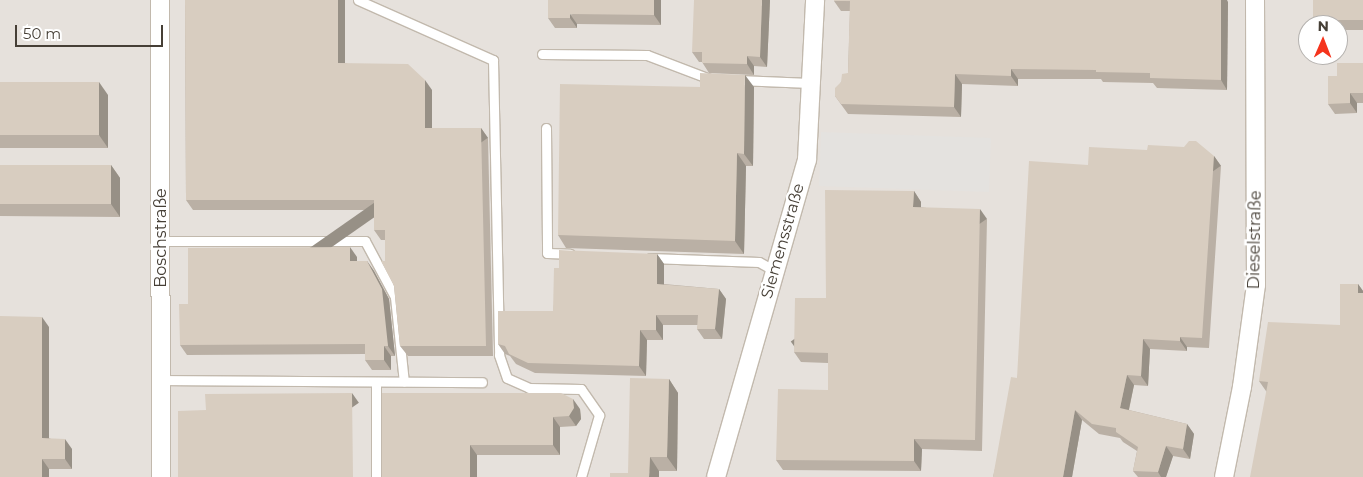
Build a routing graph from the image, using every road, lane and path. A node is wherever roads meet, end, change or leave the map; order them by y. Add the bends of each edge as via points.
1 (160, 0) edge
2 (358, 0) edge
3 (815, 0) edge
4 (1256, 0) edge
5 (542, 54) dead end
6 (810, 83) junction
7 (546, 128) dead end
8 (161, 241) junction
9 (585, 255) edge
10 (643, 257) edge
11 (775, 271) junction
12 (161, 380) junction
13 (376, 382) junction
14 (404, 382) junction
15 (482, 382) dead end
16 (161, 477) edge
17 (376, 477) edge
18 (581, 477) edge
19 (716, 477) edge
20 (1224, 477) edge

1 - 8 street, Boschstraße
2 - 18 lane via 493,60 499,355 507,378 529,388 581,389 599,415
3 - 6 street, Siemensstraße
4 - 20 street, Dieselstraße via 1256,285 1242,387
5 - 6 lane via 647,55 708,79
6 - 11 street, Siemensstraße via 807,160
7 - 9 lane via 547,253
8 - 12 street, Boschstraße
8 - 14 lane via 365,241 395,297
10 - 11 lane via 759,262
11 - 19 street, Siemensstraße
12 - 13 lane
12 - 16 street, Boschstraße
13 - 14 lane
13 - 17 lane
14 - 15 lane

